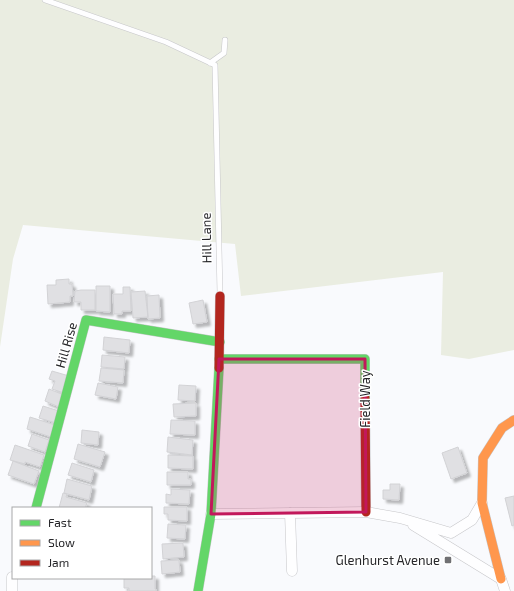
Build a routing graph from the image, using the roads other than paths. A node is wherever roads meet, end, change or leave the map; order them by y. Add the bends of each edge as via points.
1 (45, 0) edge
2 (225, 40) dead end
3 (210, 63) junction
4 (220, 296) joint
5 (220, 342) junction
6 (219, 359) junction
7 (514, 420) edge
8 (482, 503) junction
9 (36, 507) edge
10 (366, 512) junction
11 (290, 513) junction
12 (211, 514) junction
13 (400, 518) junction
14 (292, 571) dead end
15 (12, 577) edge
16 (501, 579) junction
17 (12, 591) edge
18 (198, 591) edge
19 (505, 591) edge

1 - 3 lane via 166,42
2 - 3 lane via 224,53
3 - 4 lane, Hill Lane via 215,65
4 - 5 street, Hill Lane
5 - 6 street, Hill Lane
5 - 9 street, Hill Rise via 86,320
6 - 10 street, Field Way via 365,359
6 - 12 street, Hill Lane
7 - 8 street via 502,428 483,458
8 - 13 street via 472,520 451,533
8 - 16 street
10 - 11 street
10 - 13 street
11 - 12 street
11 - 14 street
12 - 18 street, Hill Lane
13 - 16 street
15 - 17 street
16 - 19 street

